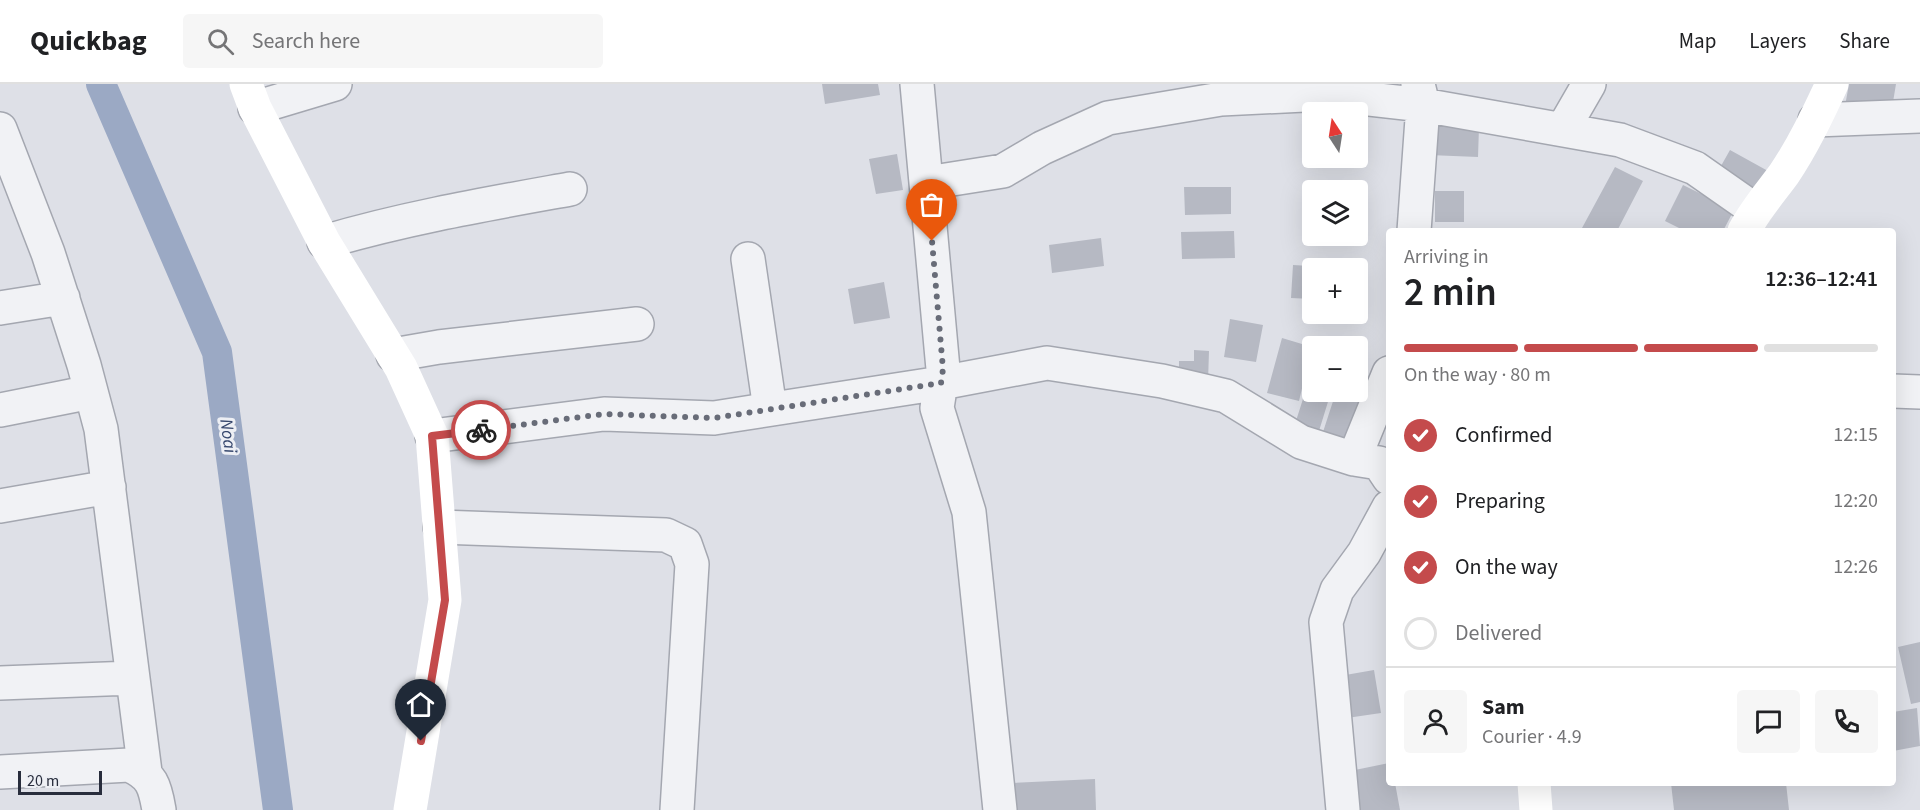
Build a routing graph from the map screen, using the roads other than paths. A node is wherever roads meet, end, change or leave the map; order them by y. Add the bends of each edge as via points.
1 (335, 84) edge
2 (917, 84) edge
3 (1589, 84) edge
4 (1832, 84) edge
5 (1420, 94) edge
6 (250, 96) edge
7 (1920, 116) edge
8 (1815, 120) junction
9 (0, 129) edge
10 (1563, 129) junction
11 (927, 183) junction
12 (570, 189) dead end
13 (1750, 220) edge
14 (1414, 228) edge
15 (324, 242) junction
16 (748, 259) dead end
17 (63, 298) junction
18 (0, 308) edge
19 (637, 324) dead end
20 (393, 355) junction
21 (1386, 380) edge
22 (941, 383) junction
23 (1896, 391) edge
24 (91, 392) junction
25 (1920, 392) edge
26 (0, 410) edge
27 (770, 410) junction
28 (432, 436) junction
29 (1354, 459) junction
30 (1386, 474) edge
31 (109, 487) junction
32 (0, 506) edge
33 (1386, 512) edge
34 (440, 527) junction
35 (132, 678) junction
36 (0, 683) edge
37 (0, 772) edge
38 (145, 772) junction
39 (1534, 786) edge
40 (159, 810) edge
41 (410, 810) edge
42 (677, 810) edge
43 (1000, 810) edge
44 (1343, 810) edge
45 (1536, 810) edge

1 - 6 street
2 - 11 street
3 - 10 street
4 - 8 street
5 - 10 street
5 - 11 street via 1221,99 1108,118 1003,171
5 - 14 street
6 - 15 street
7 - 8 street
8 - 13 street via 1785,172
9 - 17 street
10 - 13 street via 1620,140 1695,168
11 - 22 street
12 - 15 street via 378,225
15 - 20 street
16 - 27 street
17 - 18 street
17 - 24 street
19 - 20 street
20 - 28 street
21 - 29 street
22 - 27 street
22 - 29 street via 1047,363 1162,381 1226,396 1301,442
22 - 43 street via 938,408 969,512
23 - 25 street
24 - 26 street
24 - 31 street
27 - 28 street via 714,418 604,414
28 - 34 street
29 - 30 street via 1379,463
31 - 32 street
31 - 35 street
33 - 44 street via 1337,590 1326,622
34 - 41 street via 445,600
34 - 42 street via 666,535 685,544 692,564
35 - 36 street
35 - 38 street
37 - 38 street via 129,765
38 - 40 street via 155,789
39 - 45 street

